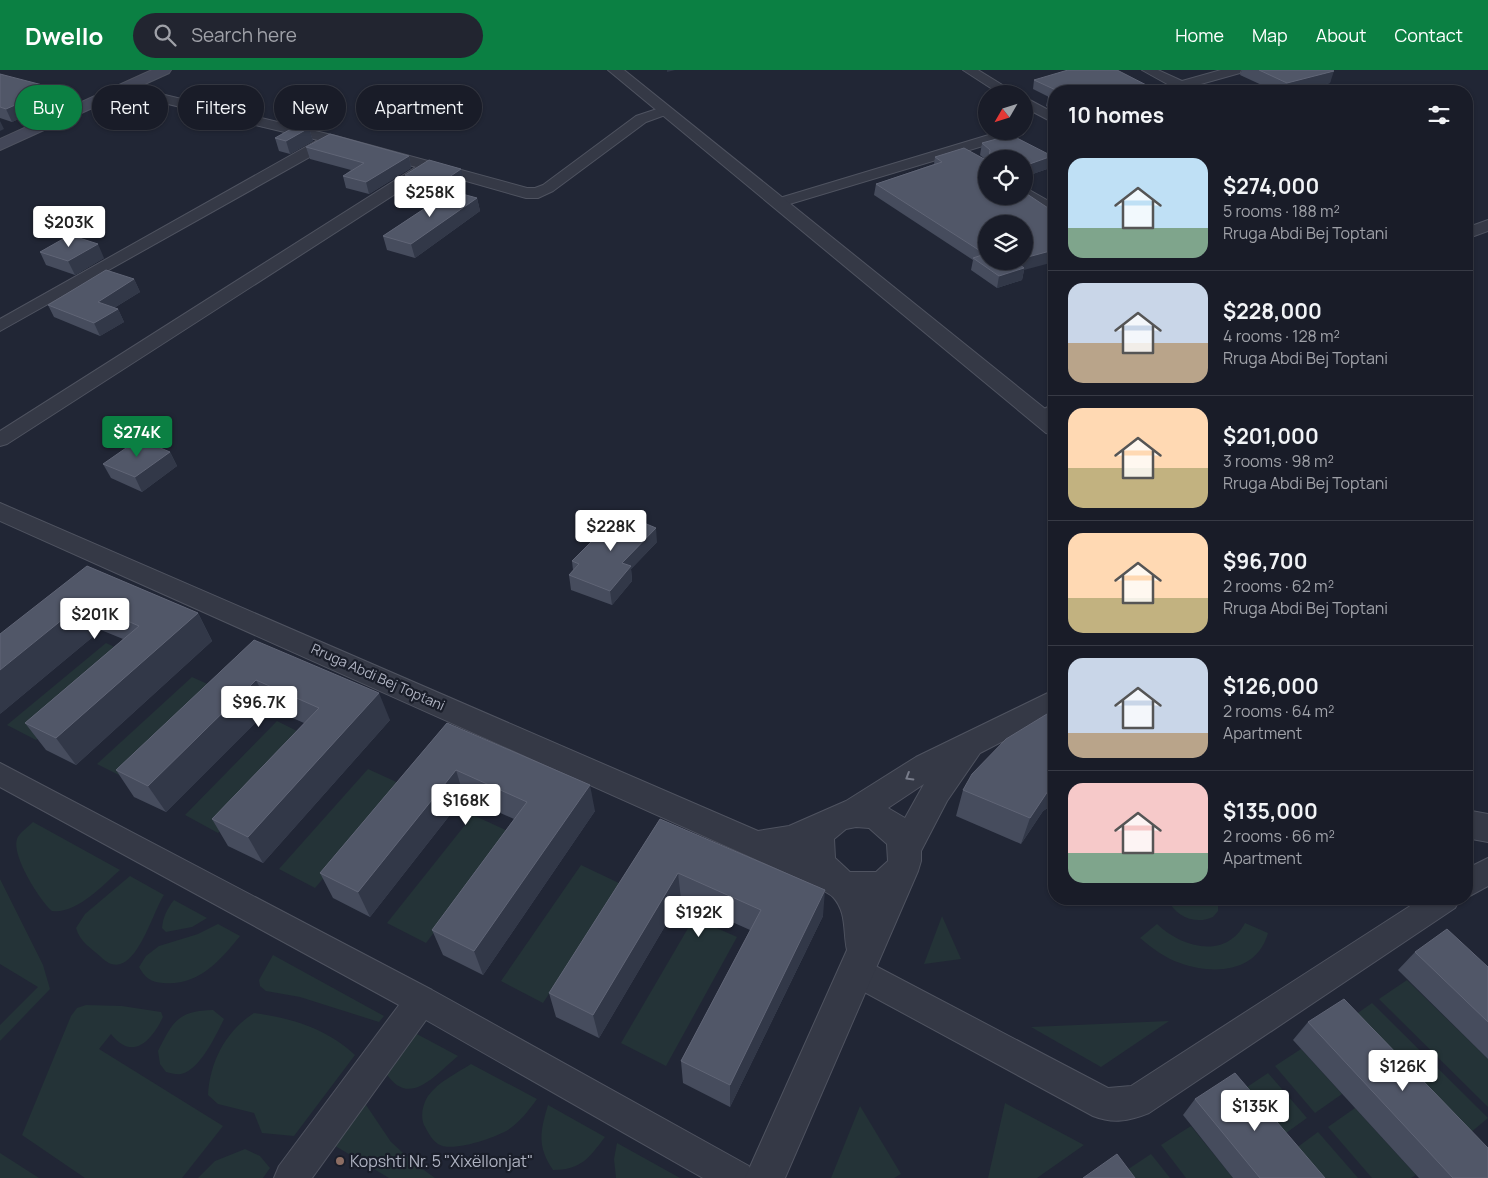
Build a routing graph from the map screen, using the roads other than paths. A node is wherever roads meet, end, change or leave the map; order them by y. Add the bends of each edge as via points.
1 (164, 70) edge
2 (615, 70) edge
3 (968, 70) edge
4 (1148, 70) edge
5 (1235, 70) edge
6 (132, 85) edge
7 (994, 85) edge
8 (1179, 85) edge
9 (1184, 85) edge
10 (168, 100) edge
11 (92, 103) edge
12 (1033, 107) edge
13 (663, 111) junction
14 (1048, 116) edge
15 (1048, 122) edge
16 (1033, 126) edge
17 (331, 139) junction
18 (988, 140) edge
19 (0, 145) edge
20 (958, 149) junction
21 (972, 158) edge
22 (430, 165) junction
23 (1033, 198) edge
24 (778, 204) junction
25 (1048, 207) edge
26 (1488, 225) edge
27 (1473, 231) edge
28 (0, 326) edge
29 (1048, 417) edge
30 (0, 440) edge
31 (0, 511) edge
32 (110, 558) junction
33 (87, 577) edge
34 (1048, 706) edge
35 (968, 746) junction
36 (0, 774) edge
37 (842, 818) junction
38 (1473, 825) edge
39 (1488, 828) edge
40 (756, 845) junction
41 (901, 862) junction
42 (1488, 871) edge
43 (1473, 881) edge
44 (839, 882) junction
45 (1437, 905) edge
46 (860, 959) junction
47 (421, 1001) junction
48 (291, 1178) edge
49 (737, 1178) edge
50 (765, 1178) edge

1 - 6 main road
2 - 13 street
3 - 7 street
4 - 8 street
5 - 9 street
10 - 17 street
11 - 19 main road
12 - 14 street
13 - 22 street via 641,119 538,193 526,193
13 - 24 street
15 - 16 street
17 - 22 street
17 - 28 street
18 - 20 street
20 - 21 street
20 - 24 street
22 - 30 street
23 - 25 street
24 - 29 street
26 - 27 street
31 - 32 street, Rruga Abdi Bej Toptani
32 - 33 street
32 - 40 street, Rruga Abdi Bej Toptani
34 - 35 street
35 -> 37 street via 927,766
35 - 41 street via 936,792
36 - 47 street
37 - 40 street via 793,839
37 - 41 street via 868,814 887,823 901,838
37 - 44 street via 821,832 817,844 817,856 823,868
38 - 39 street
40 - 44 street, Rruga Abdi Bej Toptani
41 - 44 street via 888,883 874,888 860,889
41 - 46 street
42 - 43 street
44 - 46 street via 862,924
45 - 46 street via 1137,1101 1118,1105 1105,1104
46 - 50 street
47 - 48 street
47 - 49 street

